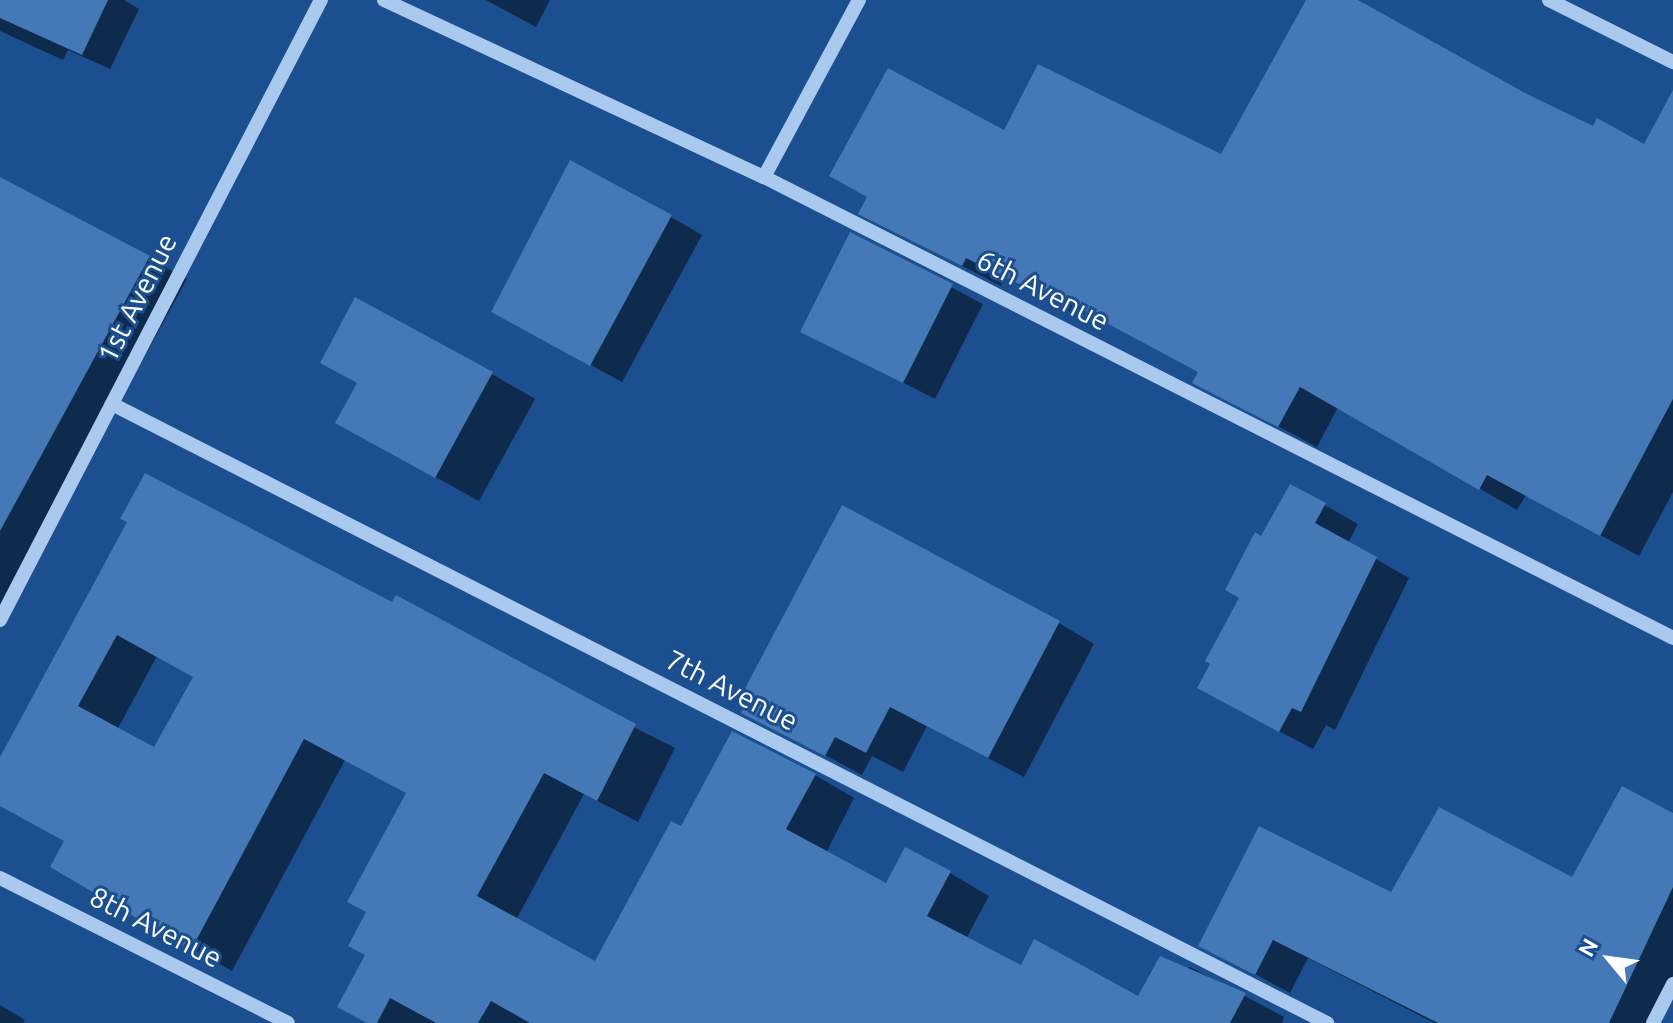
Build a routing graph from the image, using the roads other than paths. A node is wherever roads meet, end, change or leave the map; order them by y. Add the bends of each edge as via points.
1 (321, 0) edge
2 (384, 0) edge
3 (859, 0) edge
4 (1549, 0) edge
5 (1673, 62) edge
6 (764, 177) junction
7 (112, 404) junction
8 (0, 620) edge
9 (1673, 638) edge
10 (0, 878) edge
11 (1673, 984) edge
12 (288, 1023) edge
13 (1327, 1023) edge
14 (1653, 1023) edge

1 - 7 street, 1st Avenue
2 - 6 street, 6th Avenue
3 - 6 street
4 - 5 street
6 - 9 street, 6th Avenue
7 - 8 street, 1st Avenue
7 - 13 street, 7th Avenue
10 - 12 street, 8th Avenue
11 - 14 street

